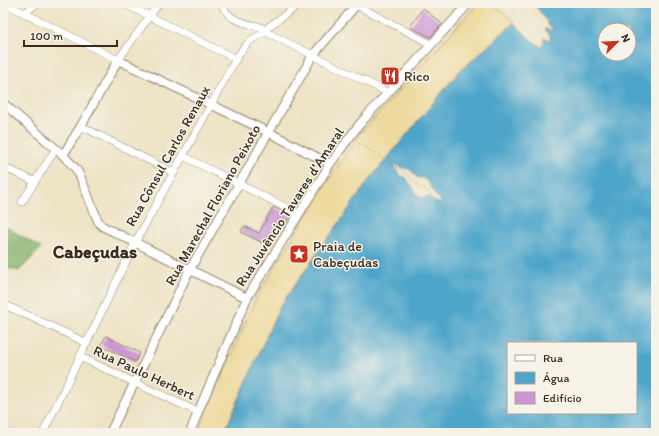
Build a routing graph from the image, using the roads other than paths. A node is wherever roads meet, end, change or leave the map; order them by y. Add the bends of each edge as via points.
1 (4, 3) edge
2 (38, 3) edge
3 (123, 3) edge
4 (159, 3) edge
5 (221, 3) edge
6 (301, 3) edge
7 (469, 3) edge
8 (357, 4) edge
9 (24, 13) junction
10 (149, 17) junction
11 (266, 32) junction
12 (431, 44) junction
13 (312, 55) junction
14 (236, 59) junction
15 (118, 60) junction
16 (387, 92) junction
17 (3, 103) edge
18 (211, 106) junction
19 (80, 126) junction
20 (268, 132) junction
21 (55, 150) junction
22 (63, 156) junction
23 (184, 156) junction
24 (330, 164) junction
25 (3, 167) edge
26 (174, 173) junction
27 (34, 181) junction
28 (239, 184) junction
29 (22, 202) dead end
30 (298, 214) junction
31 (136, 243) junction
32 (190, 269) junction
33 (247, 298) junction
34 (3, 304) edge
35 (87, 343) junction
36 (80, 357) junction
37 (134, 383) junction
38 (198, 412) junction
39 (43, 433) edge
40 (110, 433) edge
41 (190, 433) edge

1 - 9 street
2 - 9 street
3 - 10 street
4 - 10 street
5 - 11 street via 225,12 236,20 261,27
6 - 11 street, Rua Cônsul Carlos Renaux via 267,28
7 - 12 street, Rua Juvêncio Tavares d'Amaral
8 - 12 street
8 - 13 street, Rua Marechal Floriano Peixoto
9 - 15 street
10 - 14 street
10 - 15 street
11 - 13 street
11 - 14 street, Rua Cônsul Carlos Renaux via 248,42
12 - 16 street, Rua Juvêncio Tavares d'Amaral
13 - 16 street
13 - 20 street, Rua Marechal Floriano Peixoto
14 - 18 street, Rua Cônsul Carlos Renaux
15 - 18 street
15 - 19 street
16 - 24 street, Rua Juvêncio Tavares d'Amaral
17 - 21 street
18 - 20 street
18 - 23 street, Rua Cônsul Carlos Renaux
19 - 22 street
19 - 26 street
20 - 24 street
20 - 28 street, Rua Marechal Floriano Peixoto
21 - 22 street
21 - 27 street
22 - 31 street via 80,176 102,226
23 - 26 street, Rua Cônsul Carlos Renaux
23 - 28 street
24 - 30 street, Rua Juvêncio Tavares d'Amaral
25 - 27 street
26 - 31 street, Rua Cônsul Carlos Renaux
27 - 29 street
28 - 30 street
28 - 32 street, Rua Marechal Floriano Peixoto
30 - 33 street, Rua Juvêncio Tavares d'Amaral
31 - 32 street
31 - 35 street, Rua Cônsul Carlos Renaux
32 - 33 street
32 - 37 street, Rua Marechal Floriano Peixoto
33 - 38 street, Rua Juvêncio Tavares d'Amaral
34 - 35 street, Rua Paulo Herbert
35 - 36 street, Rua Cônsul Carlos Renaux
36 - 37 street, Rua Paulo Herbert
36 - 39 street, Rua Cônsul Carlos Renaux
37 - 38 street, Rua Paulo Herbert
37 - 40 street, Rua Marechal Floriano Peixoto
38 - 41 street, Rua Juvêncio Tavares d'Amaral

